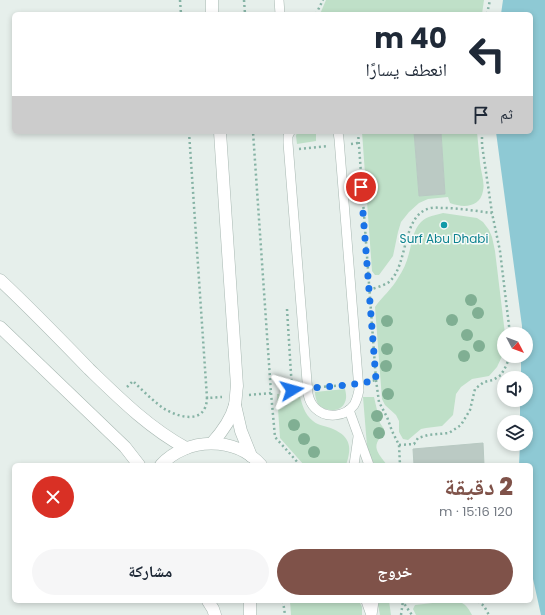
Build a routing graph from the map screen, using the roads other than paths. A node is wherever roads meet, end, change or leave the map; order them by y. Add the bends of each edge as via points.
1 (212, 0) edge
2 (279, 0) edge
3 (212, 12) edge
4 (280, 12) edge
5 (220, 134) edge
6 (289, 134) edge
7 (338, 134) edge
8 (0, 280) edge
9 (0, 327) edge
10 (235, 400) junction
11 (349, 410) junction
12 (358, 437) junction
13 (212, 443) junction
14 (186, 448) junction
15 (251, 456) junction
16 (137, 463) edge
17 (163, 463) edge
18 (259, 463) edge
19 (354, 463) edge
20 (368, 463) edge
21 (209, 603) edge
22 (250, 603) edge
23 (367, 603) edge
24 (374, 603) edge
25 (215, 615) edge
26 (250, 615) edge
27 (372, 615) edge

1 - 3 street
2 - 4 lane
5 - 10 street via 237,375
6 - 11 lane via 308,394 314,408 327,415 335,416
7 - 11 lane via 359,384 358,398
8 - 14 street via 117,397 151,425
9 - 16 street via 125,447
10 - 13 street via 226,426
10 - 15 street via 241,431
11 - 12 lane
12 - 19 lane
12 - 20 lane
13 - 14 street
13 - 15 street via 232,446
14 - 17 street
15 - 18 street
21 - 25 street
22 - 26 street
23 - 27 lane
24 - 27 lane

